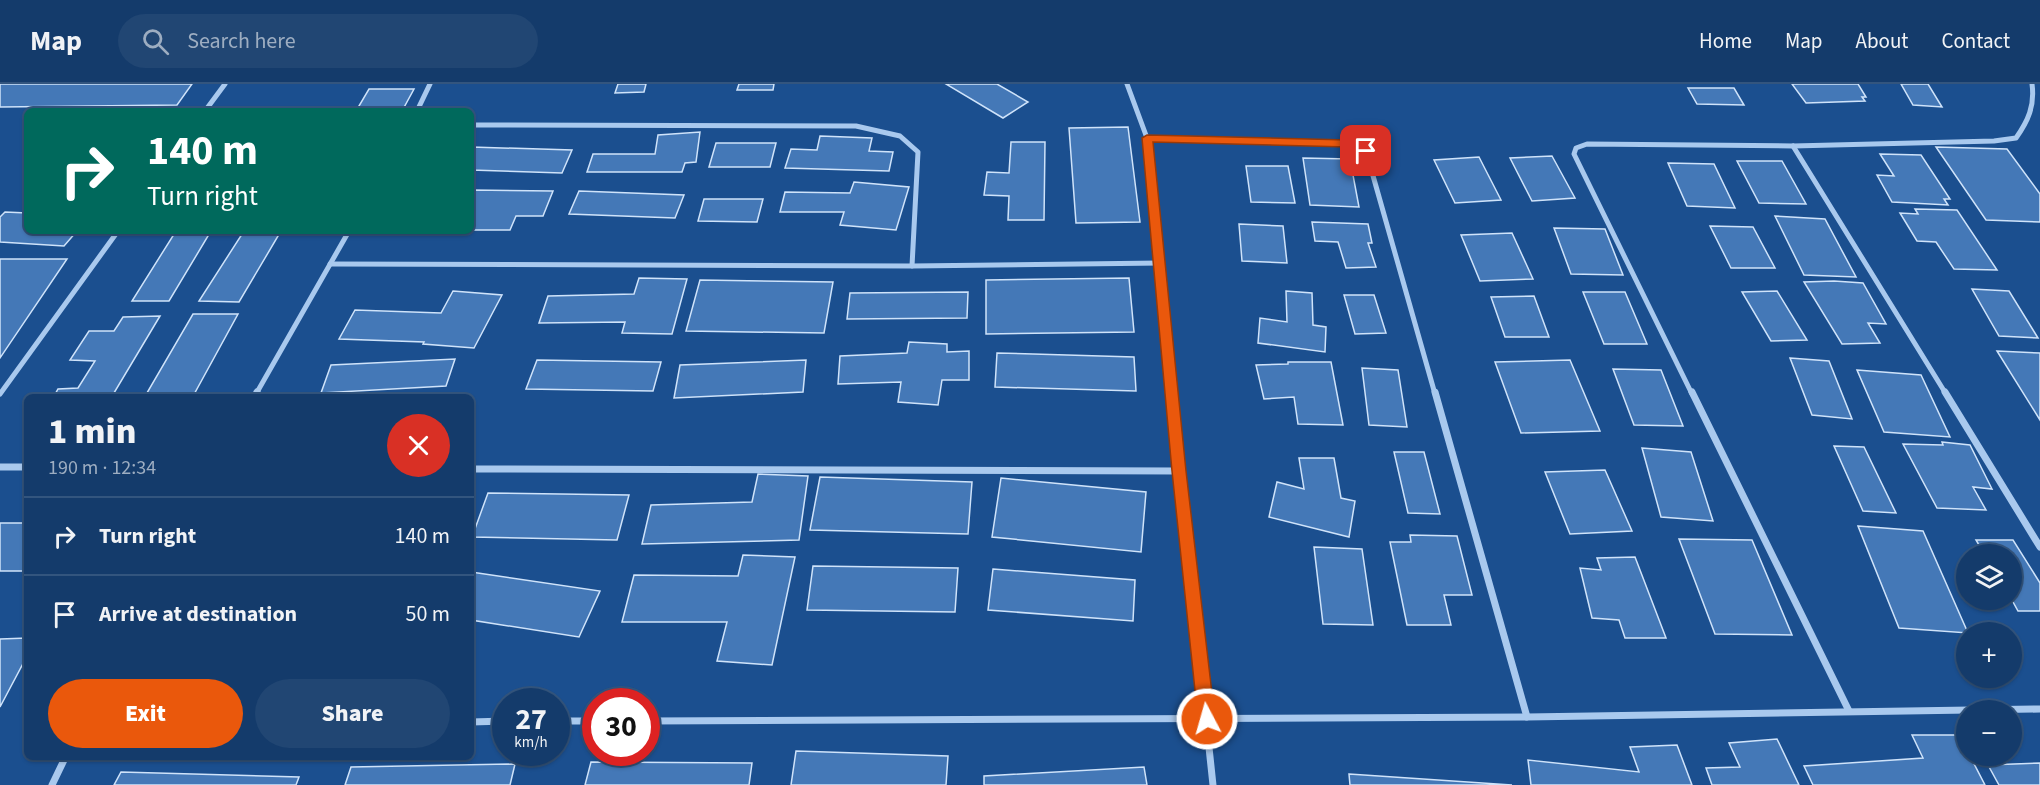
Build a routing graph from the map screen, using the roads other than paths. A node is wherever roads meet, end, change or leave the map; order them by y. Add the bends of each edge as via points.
1 (225, 84) edge
2 (430, 84) edge
3 (1127, 84) edge
4 (2032, 84) edge
5 (208, 108) edge
6 (418, 108) edge
7 (474, 125) edge
8 (1147, 138) junction
9 (1793, 146) junction
10 (116, 234) edge
11 (347, 234) edge
12 (1161, 263) junction
13 (330, 264) junction
14 (912, 266) junction
15 (0, 394) edge
16 (256, 394) edge
17 (0, 467) edge
18 (24, 467) edge
19 (474, 469) edge
20 (1179, 471) junction
21 (2040, 547) edge
22 (2040, 709) edge
23 (1849, 711) junction
24 (1527, 717) junction
25 (1207, 719) junction
26 (492, 721) edge
27 (660, 721) edge
28 (474, 722) edge
29 (64, 760) edge
30 (52, 785) edge
31 (1213, 785) edge

1 - 5 street
2 - 6 street
3 - 8 street
4 - 9 street via 2035,101 2016,138
7 - 14 street via 856,126 900,136 918,152
8 - 12 street
8 - 24 street via 1348,144 1359,145 1366,151
9 - 21 street
9 - 23 street via 1587,144 1576,148 1574,154
10 - 15 street
11 - 13 street
12 - 14 street
12 - 20 street
13 - 14 street
13 - 16 street
17 - 18 street
19 - 20 street
20 - 25 street
22 - 23 street
23 - 24 street
24 - 25 street
25 - 27 street
25 - 31 street
26 - 28 street
29 - 30 street

